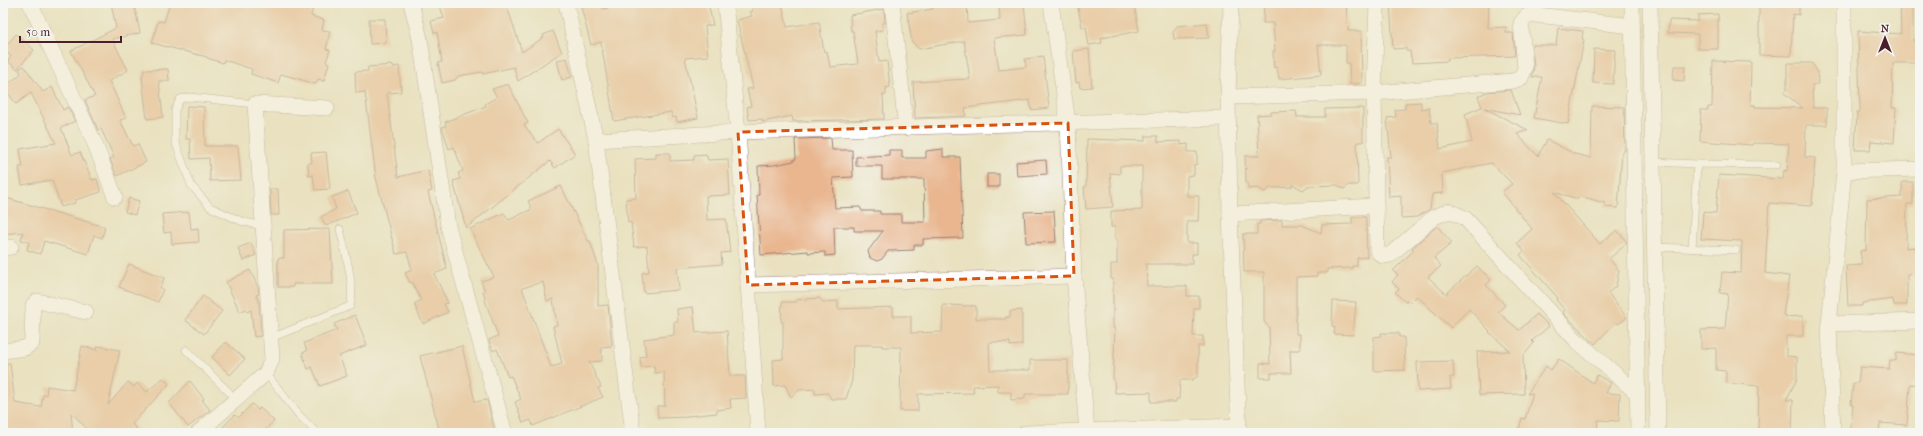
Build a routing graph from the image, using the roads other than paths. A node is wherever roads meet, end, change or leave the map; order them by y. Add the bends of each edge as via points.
1 (30, 3) edge
2 (411, 3) edge
3 (566, 3) edge
4 (725, 3) edge
5 (892, 3) edge
6 (1052, 3) edge
7 (1230, 3) edge
8 (1377, 3) edge
9 (1632, 3) edge
10 (1650, 3) edge
11 (1844, 3) edge
12 (1632, 26) junction
13 (1374, 93) junction
14 (1228, 97) junction
15 (255, 104) junction
16 (327, 108) dead end
17 (1228, 118) junction
18 (1068, 123) junction
19 (906, 128) junction
20 (738, 132) junction
21 (596, 140) junction
22 (1652, 162) junction
23 (1697, 164) junction
24 (1777, 165) dead end
25 (1920, 169) edge
26 (1844, 171) junction
27 (115, 197) dead end
28 (1375, 206) junction
29 (1230, 214) junction
30 (264, 226) junction
31 (340, 229) dead end
32 (1654, 247) junction
33 (1692, 249) junction
34 (1736, 250) dead end
35 (1074, 276) junction
36 (748, 285) junction
37 (86, 312) dead end
38 (1920, 321) edge
39 (1829, 324) junction
40 (271, 338) junction
41 (3, 350) edge
42 (186, 350) dead end
43 (266, 373) junction
44 (1637, 393) junction
45 (236, 399) junction
46 (1239, 429) edge
47 (1162, 431) edge
48 (1090, 432) edge
49 (198, 433) edge
50 (317, 433) edge
51 (505, 433) edge
52 (633, 433) edge
53 (758, 433) edge
54 (1025, 433) edge
55 (1638, 433) edge
56 (1658, 433) edge
57 (1833, 433) edge

1 - 27 street via 95,144
2 - 51 street via 420,39 448,226
3 - 21 street
4 - 20 street
5 - 19 street
6 - 18 street
7 - 14 street
8 - 13 street
9 - 12 street
10 - 22 street
11 - 26 street
12 - 13 street via 1527,16 1521,23 1525,68 1521,78 1513,81
12 - 44 street
13 - 14 street
13 - 28 street
14 - 17 street
15 - 16 street
15 - 30 street
15 - 30 lane via 190,97 180,99 175,110 175,141 191,185 210,207 241,222
17 - 18 street
17 - 29 street
18 - 19 street
18 - 35 street
19 - 20 street
20 - 21 street
20 - 36 street
21 - 52 street
22 - 23 lane
22 - 32 street
23 - 24 lane
23 - 33 lane
25 - 26 street
26 - 39 street
28 - 29 street
28 - 44 street via 1377,251 1383,256 1395,252 1434,217 1449,211 1465,218 1576,340
29 - 46 street
30 - 40 street
31 - 40 lane via 352,288 350,306
32 - 33 lane
32 - 56 street
33 - 34 lane
35 - 36 street
35 - 48 street
36 - 53 street
37 - 41 street via 38,301 33,305 32,343 25,348
38 - 39 street
39 - 57 street
40 - 43 street via 272,359
42 - 45 lane
43 - 45 street
43 - 50 lane via 298,414
44 - 55 street
45 - 49 street
46 - 47 street
47 - 48 street
48 - 54 street

